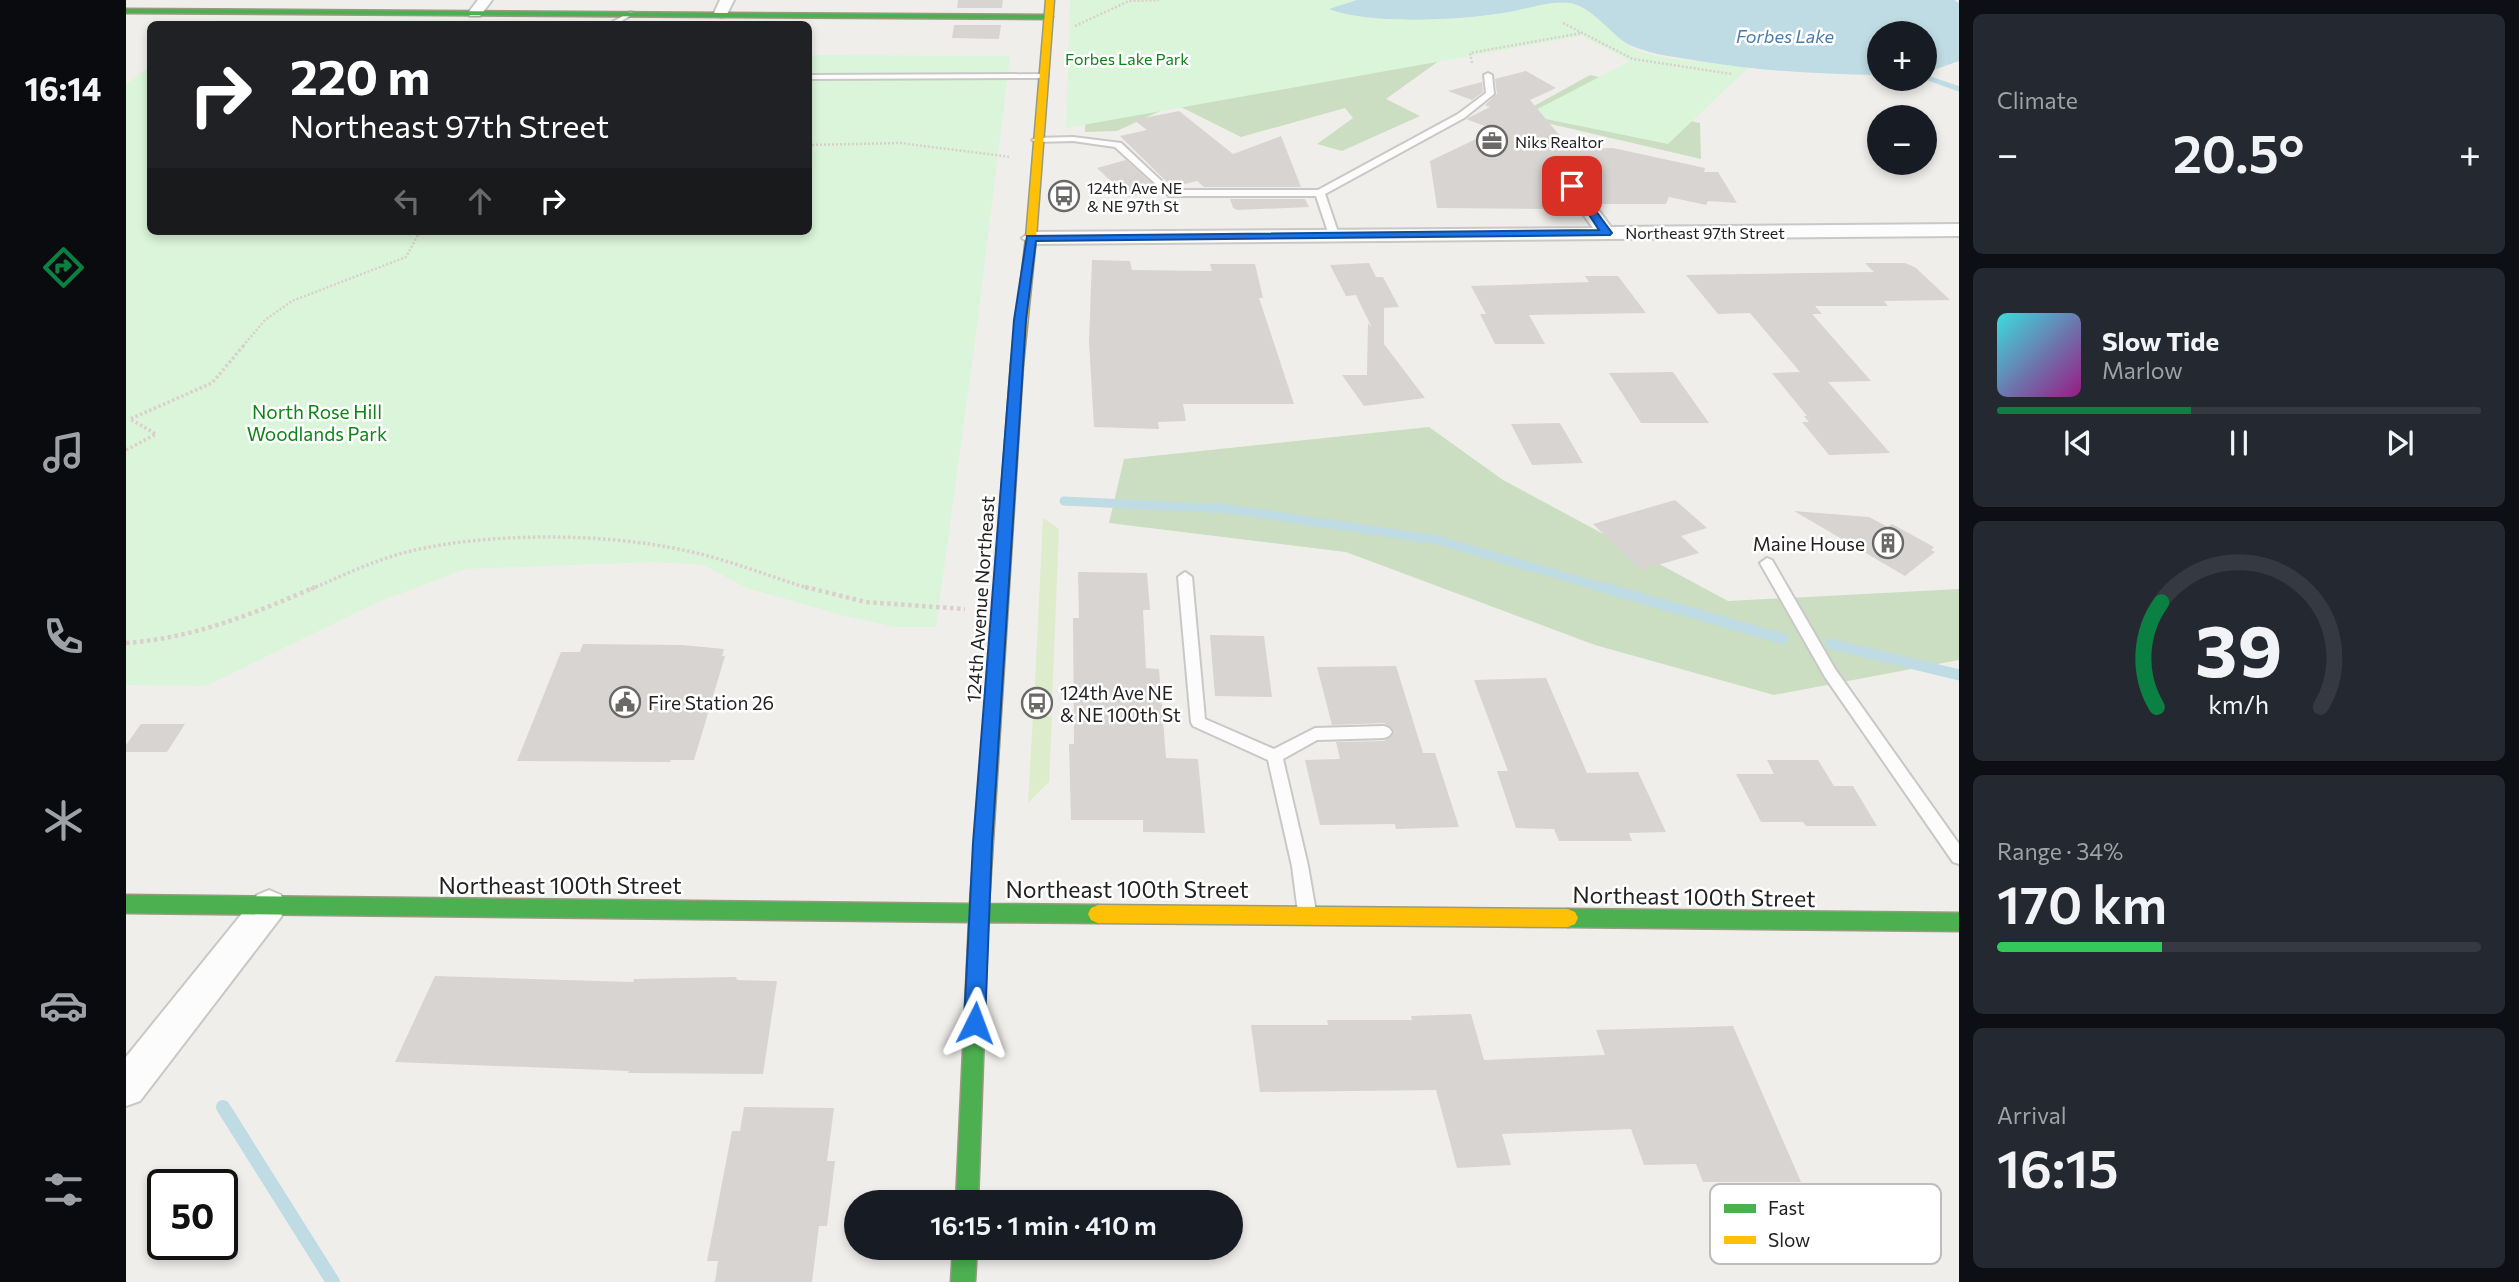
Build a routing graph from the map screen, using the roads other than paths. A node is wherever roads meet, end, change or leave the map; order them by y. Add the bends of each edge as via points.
1 (1050, 0) edge
2 (480, 6) edge
3 (724, 7) edge
4 (126, 11) edge
5 (632, 13) junction
6 (1049, 17) junction
7 (560, 19) edge
8 (617, 21) edge
9 (1488, 75) road end
10 (1044, 76) junction
11 (812, 78) edge
12 (1036, 141) junction
13 (1560, 170) dead end
14 (1320, 193) junction
15 (1959, 230) edge
16 (1606, 233) junction
17 (1334, 235) junction
18 (1031, 238) junction
19 (1767, 563) dead end
20 (1185, 577) dead end
21 (1384, 732) dead end
22 (1275, 756) junction
23 (1959, 857) edge
24 (126, 904) edge
25 (269, 906) junction
26 (979, 911) junction
27 (1307, 913) junction
28 (1959, 922) edge
29 (128, 1082) edge
30 (967, 1190) edge
31 (964, 1260) edge
32 (963, 1282) edge

1 - 6 street, 124th Avenue Northeast
2 - 4 street
2 - 7 street
3 - 5 street
3 - 6 street
5 - 7 street
5 - 8 lane
6 - 10 street, 124th Avenue Northeast
9 - 14 lane via 1490,94 1461,116
10 - 11 lane
10 - 12 street, 124th Avenue Northeast
12 - 14 lane via 1073,139 1118,145 1169,193
12 - 18 street, 124th Avenue Northeast
13 - 16 street
14 - 17 lane
15 - 16 street, Northeast 97th Street
16 - 17 street, Northeast 97th Street
17 - 18 street, Northeast 97th Street
18 - 26 street, 124th Avenue Northeast via 1020,320
19 - 23 lane via 1830,673
20 - 22 lane via 1198,722
21 - 22 lane via 1315,734
22 - 27 lane
24 - 25 street, Northeast 100th Street
25 - 26 street, Northeast 100th Street
25 - 29 street
26 - 27 street, Northeast 100th Street
26 - 30 street, 124th Avenue Northeast
27 - 28 street, Northeast 100th Street
31 - 32 street

